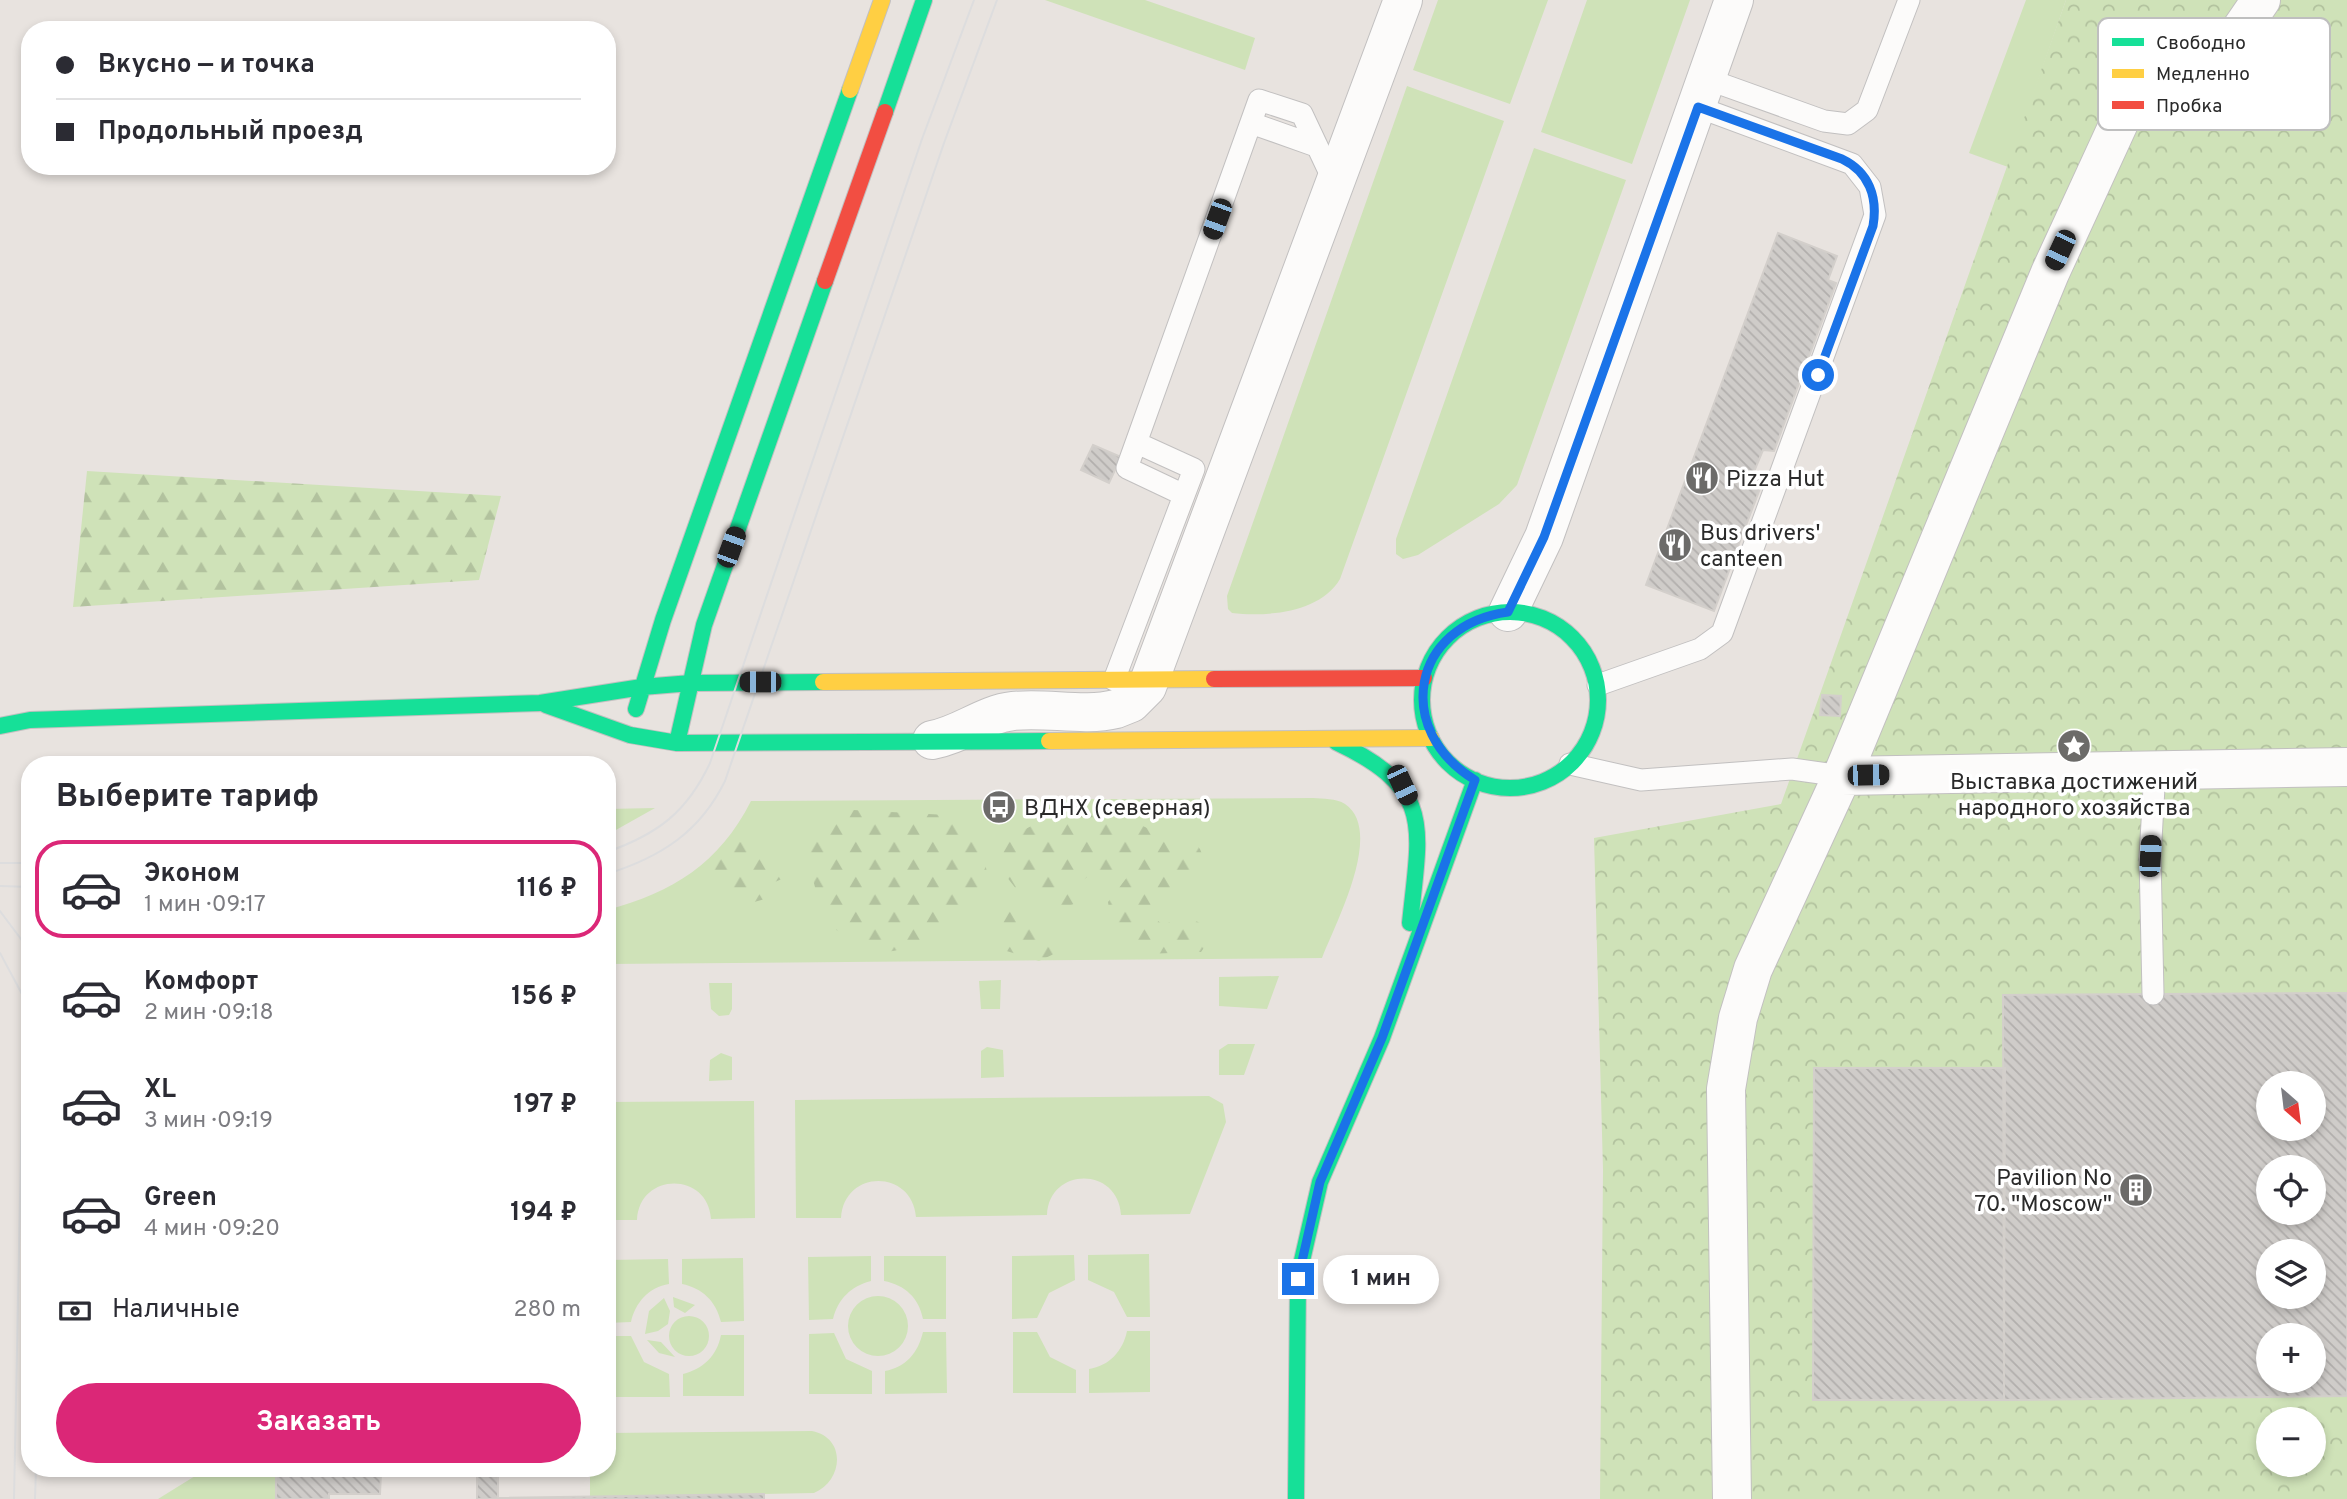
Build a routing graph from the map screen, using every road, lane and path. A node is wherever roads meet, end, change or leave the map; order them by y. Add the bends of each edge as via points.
1 (882, 0) edge
2 (924, 0) edge
3 (1403, 0) edge
4 (1734, 0) edge
5 (1909, 0) edge
6 (2261, 0) edge
7 (2249, 18) edge
8 (1702, 93) junction
9 (2116, 130) edge
10 (1335, 186) junction
11 (1137, 443) junction
12 (1184, 495) junction
13 (1508, 612) junction
14 (1424, 678) junction
15 (1132, 680) junction
16 (691, 683) junction
17 (1598, 685) junction
18 (642, 687) junction
19 (540, 703) junction
20 (0, 726) edge
21 (630, 735) junction
22 (1431, 738) junction
23 (1331, 739) junction
24 (923, 741) junction
25 (677, 743) junction
26 (1570, 764) junction
27 (2347, 767) edge
28 (2155, 770) junction
29 (1842, 776) junction
30 (1475, 780) junction
31 (1407, 971) junction
32 (2153, 994) dead end
33 (1296, 1499) edge
34 (1731, 1499) edge

1 - 18 main road
2 - 16 main road via 704,625
3 - 10 street
4 - 8 street
5 - 8 lane via 1867,110 1848,124
6 - 7 street
8 - 13 street via 1544,537
8 - 17 lane via 1852,164 1870,187 1875,215 1722,633 1700,649
9 - 29 street via 2050,273
10 - 11 lane via 1302,114 1259,100
10 - 15 street
11 - 12 lane via 1128,468
11 - 12 lane via 1194,469
12 - 15 lane
13 - 14 main road via 1484,615 1462,626 1444,642
13 - 17 main road via 1533,614 1555,623 1575,639 1590,660
14 - 15 main road
14 - 22 main road via 1422,703
15 - 16 main road
15 - 24 street via 1137,698 1116,709 1013,711 956,734
16 - 18 main road
16 - 25 main road
17 - 26 main road via 1588,742
18 - 19 main road
18 - 21 main road
19 - 20 main road via 30,720
19 - 21 main road
21 - 25 main road
22 - 23 main road
22 - 30 main road via 1457,769
23 - 24 main road
23 - 31 main road via 1383,767 1402,785 1412,805 1416,829
24 - 25 main road
26 - 29 lane via 1641,780 1792,769
26 - 30 main road via 1549,779 1525,786 1499,787
27 - 28 street
28 - 29 street
28 - 32 lane via 2150,856
29 - 34 street via 1754,969 1738,1018 1726,1089
30 - 31 main road
31 - 33 main road via 1320,1182 1298,1279

